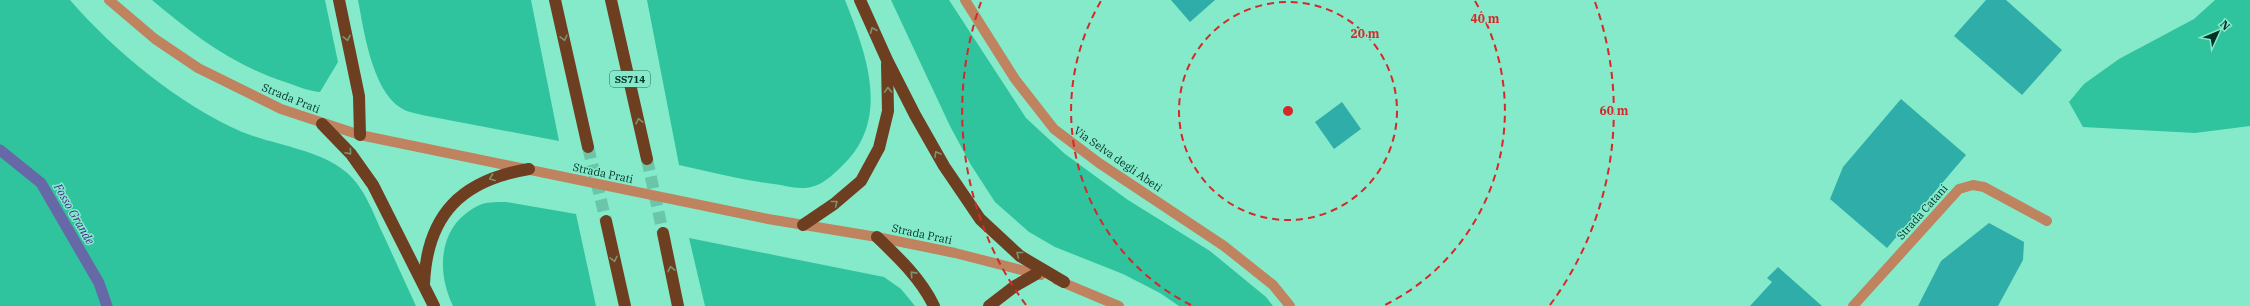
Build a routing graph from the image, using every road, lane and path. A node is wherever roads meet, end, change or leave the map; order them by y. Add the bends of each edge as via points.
1 (109, 0) edge
2 (339, 0) edge
3 (555, 0) edge
4 (611, 0) edge
5 (860, 0) edge
6 (965, 0) edge
7 (886, 60) junction
8 (322, 124) junction
9 (360, 135) junction
10 (588, 146) tunnel mouth
11 (647, 159) tunnel mouth
12 (529, 170) junction
13 (606, 221) tunnel mouth
14 (2048, 221) dead end
15 (803, 225) junction
16 (663, 233) tunnel mouth
17 (877, 237) junction
18 (1036, 274) junction
19 (1064, 282) junction
20 (424, 284) junction
21 (434, 306) edge
22 (625, 306) edge
23 (678, 306) edge
24 (934, 306) edge
25 (989, 306) edge
26 (1120, 306) edge
27 (1290, 306) edge
28 (1853, 306) edge

1 - 8 street, Strada Prati via 155,39 198,68 281,109
2 -> 9 highway via 359,96
3 -> 10 highway
11 -> 4 highway, SS714
7 -> 5 highway
6 - 27 street, Via Selva degli Abeti via 1015,79 1054,129 1099,163 1224,246 1273,285
15 -> 7 highway via 834,204 861,181 879,148 888,111
19 -> 7 highway via 1020,256 980,219 944,166
8 - 9 street, Strada Prati
8 -> 20 highway via 351,154 373,185
9 - 12 street, Strada Prati
12 - 15 street, Strada Prati
12 -> 20 highway via 505,173 481,182 461,196 444,215 432,236 425,260
13 -> 22 highway
14 - 28 street, Strada Catani via 1984,187 1973,185 1959,189
15 - 17 street, Strada Prati
23 -> 16 highway
17 - 18 street, Strada Prati via 955,253
24 -> 17 highway via 915,276
18 - 19 street, Strada Prati
18 - 25 highway
19 - 26 street, Strada Prati
20 - 21 highway

